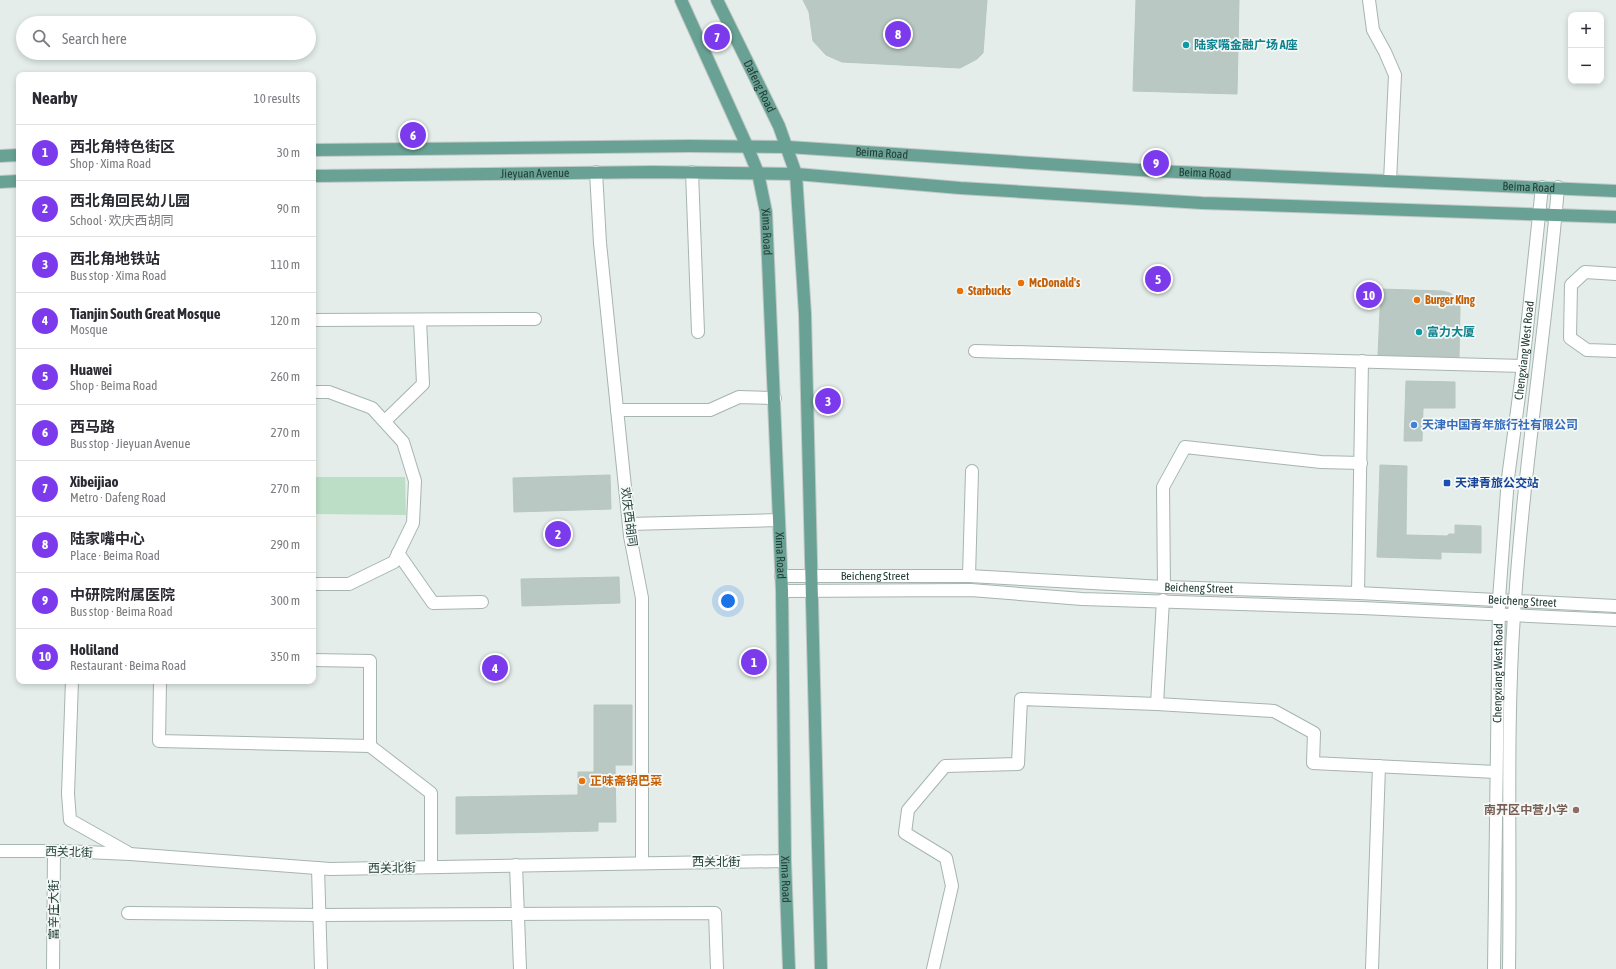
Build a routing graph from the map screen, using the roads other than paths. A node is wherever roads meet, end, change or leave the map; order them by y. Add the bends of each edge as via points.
1 (681, 0) edge
2 (717, 0) edge
3 (1369, 0) edge
4 (747, 146) junction
5 (788, 147) junction
6 (316, 150) edge
7 (16, 155) edge
8 (0, 156) edge
9 (596, 172) junction
10 (692, 172) junction
11 (758, 173) junction
12 (796, 174) junction
13 (316, 176) edge
14 (16, 181) edge
15 (1390, 181) junction
16 (0, 182) edge
17 (1542, 187) junction
18 (1558, 188) junction
19 (1616, 191) edge
20 (1540, 215) junction
21 (1555, 216) junction
22 (1616, 217) edge
23 (1616, 274) edge
24 (535, 319) dead end
25 (316, 320) edge
26 (420, 320) junction
27 (698, 332) dead end
28 (975, 351) dead end
29 (1616, 351) edge
30 (1362, 361) junction
31 (1523, 366) junction
32 (316, 392) edge
33 (775, 398) junction
34 (617, 410) junction
35 (384, 421) junction
36 (1361, 463) junction
37 (972, 471) dead end
38 (779, 520) junction
39 (629, 524) junction
40 (398, 553) junction
41 (811, 575) junction
42 (781, 576) junction
43 (969, 576) junction
44 (316, 584) edge
45 (1164, 587) junction
46 (812, 590) junction
47 (782, 591) junction
48 (1358, 593) junction
49 (1498, 599) junction
50 (1163, 600) junction
51 (1515, 601) junction
52 (482, 602) dead end
53 (1616, 606) edge
54 (1498, 615) junction
55 (1514, 616) junction
56 (1616, 620) edge
57 (316, 660) edge
58 (72, 684) edge
59 (160, 684) edge
60 (1157, 704) junction
61 (370, 746) junction
62 (1379, 766) junction
63 (1496, 772) junction
64 (0, 851) edge
65 (54, 851) junction
66 (130, 854) junction
67 (785, 861) junction
68 (642, 862) junction
69 (516, 865) junction
70 (431, 867) junction
71 (318, 868) junction
72 (128, 913) dead end
73 (319, 915) junction
74 (518, 915) junction
75 (53, 969) edge
76 (320, 969) edge
77 (520, 969) edge
78 (717, 969) edge
79 (789, 969) edge
80 (821, 969) edge
81 (933, 969) edge
82 (1372, 969) edge
83 (1494, 969) edge
84 (1509, 969) edge

1 - 4 main road
2 - 5 main road, Dafeng Road
3 - 15 street via 1373,30 1386,52 1395,75
4 - 5 main road, Beima Road
4 - 6 main road, Jieyuan Avenue
4 - 11 main road, Xima Road
5 - 12 main road, Dafeng Road
5 - 15 main road, Beima Road via 1155,171
7 - 8 main road
9 - 10 main road, Jieyuan Avenue
9 - 13 main road, Jieyuan Avenue
9 - 34 street, 欢庆西胡同 via 600,243
10 - 11 main road, Jieyuan Avenue
10 - 27 street
11 - 12 main road
11 - 33 main road, Xima Road via 768,229
12 - 20 main road via 960,188 1202,203
12 - 41 main road via 805,314
14 - 16 main road
15 - 17 main road, Beima Road
17 - 18 main road, Beima Road
17 - 20 street, Chengxiang West Road
18 - 19 main road, Beima Road
18 - 21 street, Chengxiang West Road
20 - 21 main road
20 - 31 street, Chengxiang West Road
21 - 22 main road
21 - 51 street, Chengxiang West Road via 1525,480
23 - 29 street via 1585,272 1570,285 1570,338 1587,350
24 - 26 street
25 - 26 street
26 - 35 street via 423,384
28 - 30 street
30 - 31 street
30 - 36 street
31 - 49 street, Chengxiang West Road via 1508,478
32 - 35 street via 329,392 372,408
33 - 34 street via 739,397 710,410
33 - 38 main road, Xima Road
34 - 39 street, 欢庆西胡同
35 - 40 street via 403,442 415,481 413,523
36 - 45 street via 1321,462 1185,447 1163,487
36 - 48 street
37 - 43 street
38 - 39 street
38 - 42 main road, Xima Road
39 - 68 street, 欢庆西胡同 via 642,598
40 - 44 street via 394,562 349,584
40 - 52 street via 433,603
41 - 42 street, Beicheng Street
41 - 43 street, Beicheng Street
41 - 46 main road
42 - 47 main road, Xima Road
43 - 45 street, Beicheng Street
45 - 48 street, Beicheng Street
46 - 47 street, Beicheng Street
46 - 50 street, Beicheng Street via 971,590 1082,599
46 - 80 main road
47 - 67 main road, Xima Road
48 - 49 street, Beicheng Street
49 - 51 street, Beicheng Street
49 - 54 street, Chengxiang West Road
50 - 54 street, Beicheng Street
50 - 60 street
51 - 53 street, Beicheng Street
51 - 55 street, Chengxiang West Road
54 - 55 street, Beicheng Street
54 - 63 street, Chengxiang West Road
55 - 56 street, Beicheng Street
55 - 84 street, Chengxiang West Road via 1509,776
57 - 61 street via 370,661
58 - 66 street via 68,794 70,820
59 - 61 street via 159,741
60 - 62 street via 1274,711 1314,733 1313,763
60 - 81 street via 1021,699 1018,764 945,766 908,810 905,833 946,858 952,886
61 - 70 street via 431,793
62 - 63 street
62 - 82 street
63 - 83 street, Chengxiang West Road
64 - 65 street, 西关北街
65 - 66 street, 西关北街
65 - 75 street, 富辛庄大街
66 - 71 street, 西关北街
67 - 68 street, 西关北街
67 - 79 main road, Xima Road
68 - 69 street, 西关北街
69 - 70 street, 西关北街
69 - 74 street
70 - 71 street, 西关北街
71 - 73 street
72 - 73 street
73 - 74 street
73 - 76 street
74 - 77 street
74 - 78 street via 715,913

